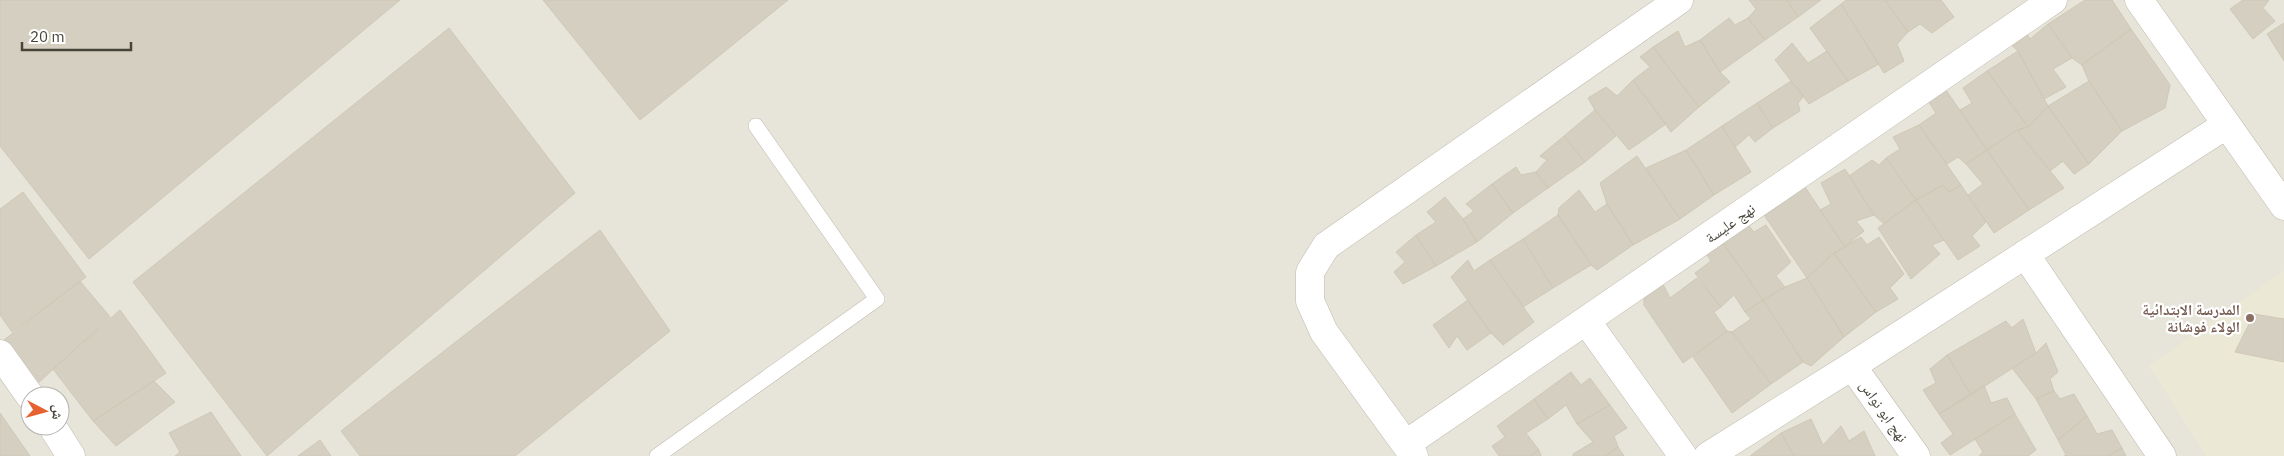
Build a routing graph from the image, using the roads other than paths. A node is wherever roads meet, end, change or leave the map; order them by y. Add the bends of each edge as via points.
1 (1678, 0) edge
2 (2053, 0) edge
3 (2139, 0) edge
4 (2226, 125) junction
5 (756, 126) dead end
6 (2284, 206) edge
7 (2025, 254) junction
8 (1586, 322) junction
9 (0, 354) edge
10 (1852, 366) junction
11 (23, 386) edge
12 (59, 436) edge
13 (1410, 450) edge
14 (72, 456) edge
15 (656, 456) edge
16 (1683, 456) edge
17 (1708, 456) edge
18 (1916, 456) edge
19 (2162, 456) edge

1 - 13 street via 1326,246 1310,272 1310,301 1324,332
2 - 8 street, نهج عليسة
3 - 4 street
4 - 6 street
4 - 7 street
5 - 15 lane via 877,299
7 - 10 street
7 - 19 street
8 - 13 street, نهج عليسة
8 - 16 street
9 - 11 street
10 - 17 street
10 - 18 street, نهج ابو نواس
12 - 14 street

